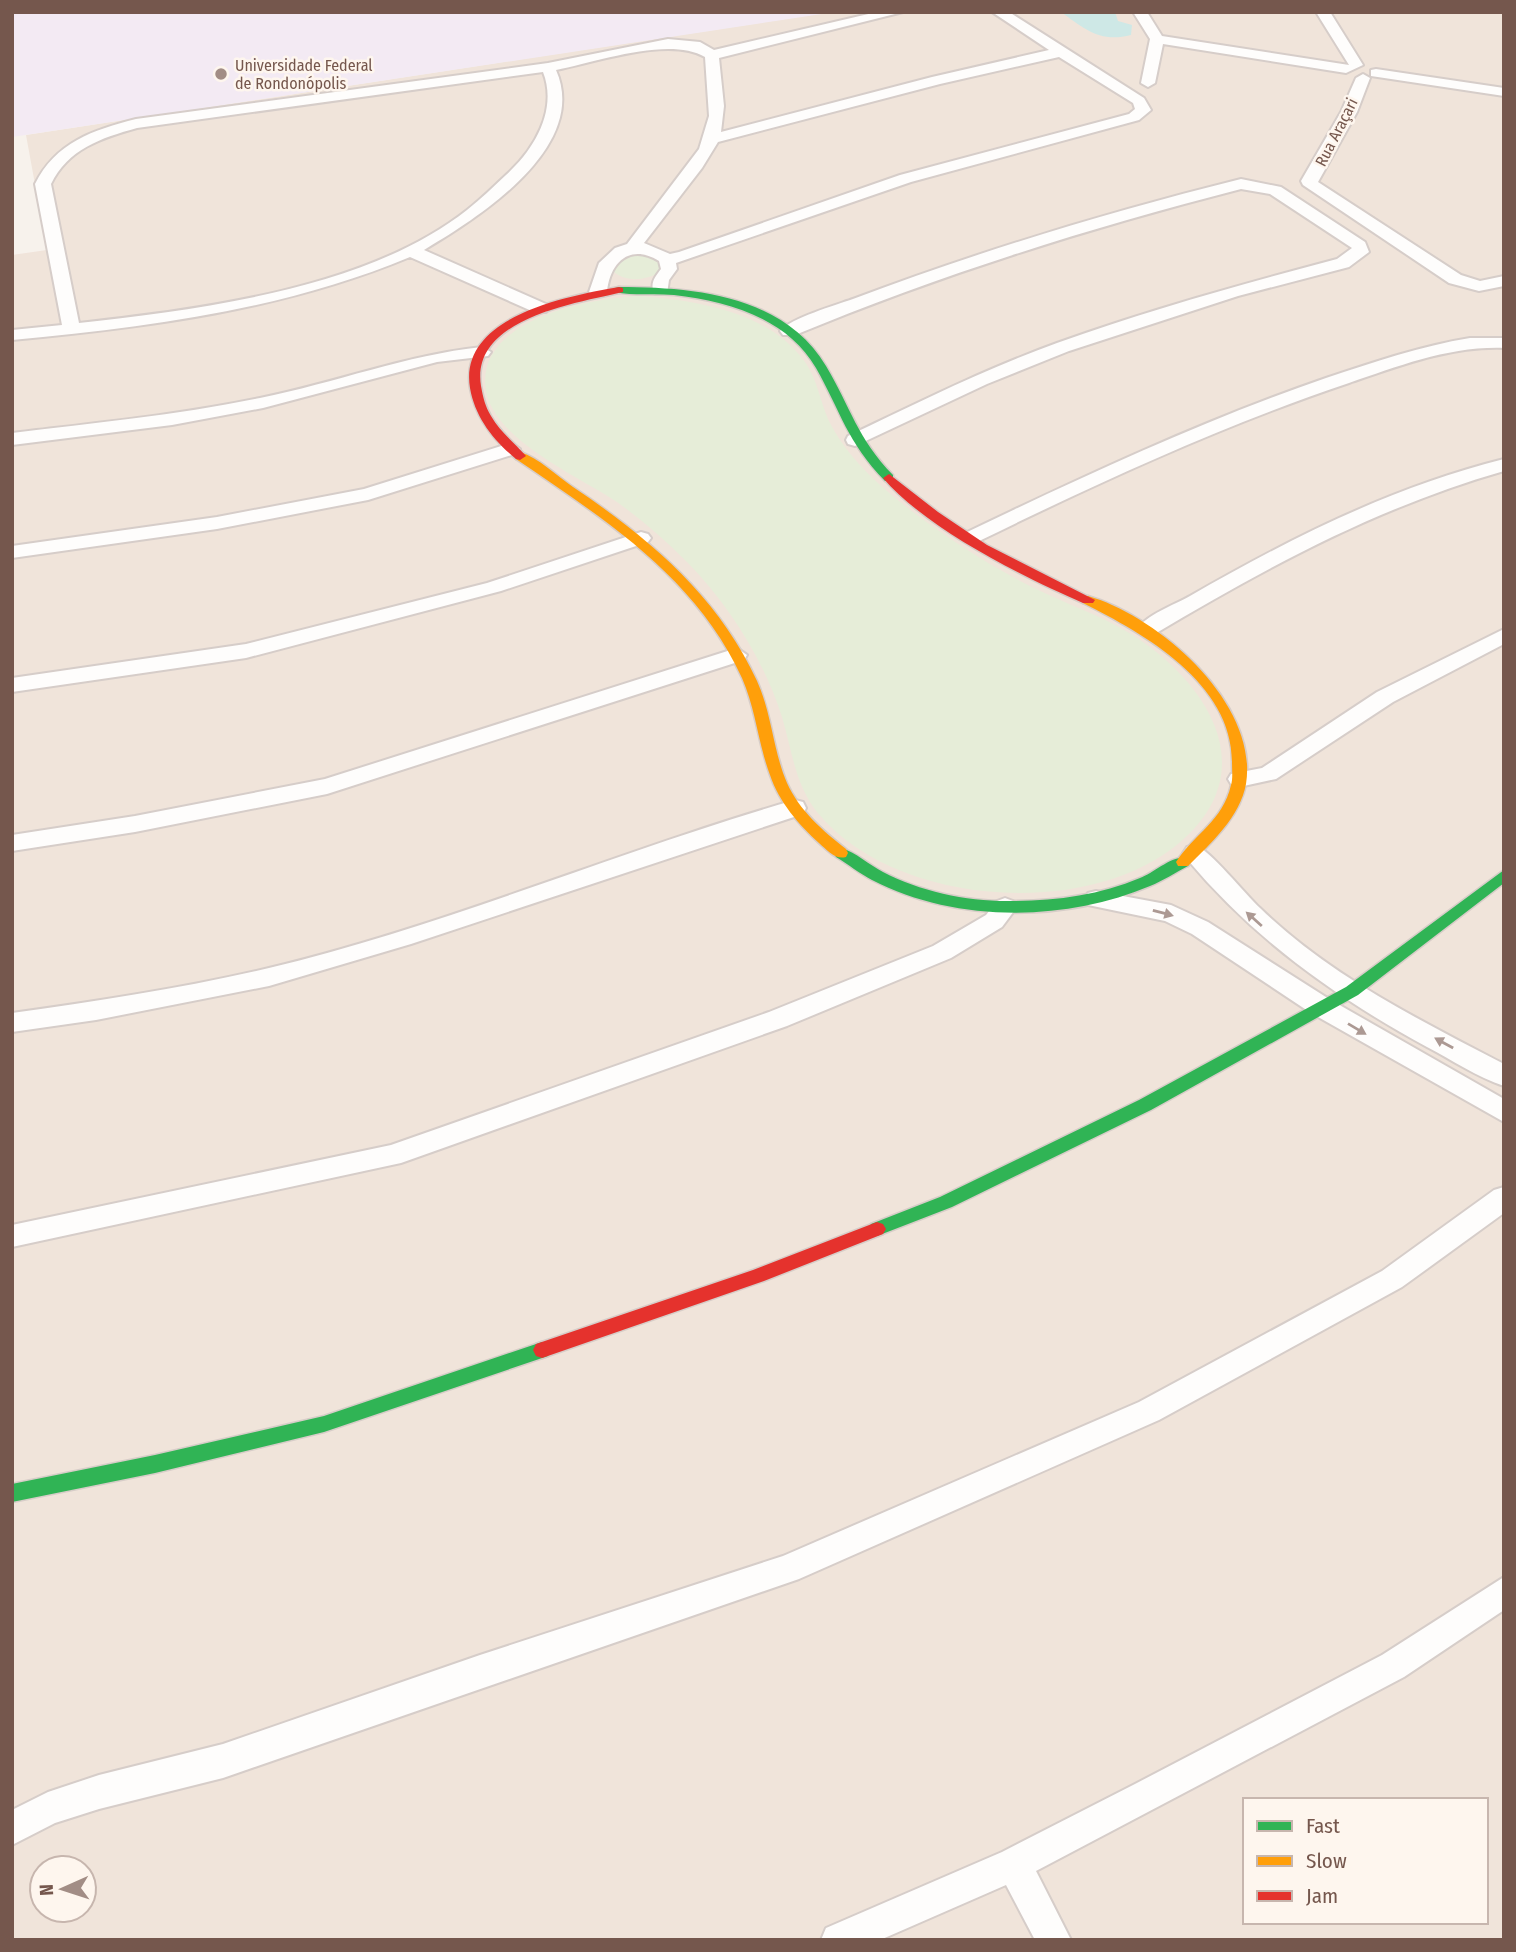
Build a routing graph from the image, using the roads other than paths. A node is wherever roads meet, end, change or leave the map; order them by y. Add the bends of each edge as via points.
1 (896, 12) edge
2 (999, 12) edge
3 (1140, 12) edge
4 (1323, 12) edge
5 (1157, 39) junction
6 (1060, 52) junction
7 (712, 55) junction
8 (548, 67) junction
9 (1360, 71) junction
10 (1148, 83) dead end
11 (1504, 92) edge
12 (712, 138) junction
13 (633, 249) junction
14 (411, 251) junction
15 (667, 259) junction
16 (1504, 281) edge
17 (661, 290) junction
18 (598, 292) junction
19 (540, 307) junction
20 (72, 330) junction
21 (789, 331) junction
22 (12, 335) edge
23 (1504, 343) edge
24 (482, 352) junction
25 (12, 439) edge
26 (855, 440) junction
27 (511, 449) junction
28 (1504, 465) edge
29 (641, 538) junction
30 (970, 538) junction
31 (12, 552) edge
32 (1146, 630) junction
33 (1504, 635) edge
34 (737, 655) junction
35 (12, 685) edge
36 (1239, 779) junction
37 (795, 808) junction
38 (12, 843) edge
39 (1195, 853) junction
40 (1504, 875) edge
41 (1096, 899) junction
42 (1005, 907) junction
43 (1352, 991) junction
44 (1320, 1006) junction
45 (12, 1023) edge
46 (1504, 1076) edge
47 (1504, 1112) edge
48 (1504, 1198) edge
49 (12, 1236) edge
50 (12, 1493) edge
51 (1504, 1592) edge
52 (12, 1828) edge
53 (1014, 1864) junction
54 (838, 1940) edge
55 (1054, 1940) edge

1 - 7 street
2 - 6 street
3 - 5 street
4 - 9 street
5 - 9 street
5 - 10 street
6 - 12 street
6 - 15 street via 1139,101 1143,110 1134,117 1013,145 878,184
7 - 8 street via 695,45 668,43
7 - 12 street
8 - 14 street via 556,92 552,120 536,153 503,190
8 - 20 street via 136,124 71,148 48,171 43,184
9 - 11 street
9 - 16 street, Rua Araçari via 1349,112 1309,181 1311,185 1455,279 1479,286
12 - 13 street via 690,176
13 - 15 street via 653,251
13 - 18 street via 608,259 601,268
14 - 19 street
14 - 20 street via 276,297
15 - 17 street via 669,269 661,280
17 - 18 street
17 - 21 street via 734,304
18 - 19 street
19 - 24 street via 495,334
20 - 22 street
21 - 26 street via 824,368
21 - 26 street via 886,290 1006,248 1241,184 1275,190 1359,246 1361,252 1343,262 1232,292 1063,347
23 - 30 street via 1479,343 1396,361 1287,396 1091,478
24 - 25 street via 436,357 263,403
24 - 27 street via 471,368 470,393 484,420
26 - 30 street via 909,493
27 - 29 street
27 - 31 street via 369,494 217,523
28 - 32 street via 1365,514 1254,565
29 - 34 street via 698,597
29 - 35 street via 494,587 246,651
30 - 32 street
32 - 36 street via 1181,656 1222,702 1238,738
33 - 36 street via 1385,697 1268,774
34 - 37 street via 764,719 782,788
34 - 38 street via 327,786
36 - 39 street via 1225,818
37 - 42 street via 838,852 887,879 944,898
37 - 45 street via 269,977
39 - 41 street via 1150,881
43 -> 39 street via 1267,931 1222,889
40 - 43 street
41 - 42 street
41 -> 44 street via 1171,914
42 - 49 street via 994,921 942,952 803,1009 392,1155
43 - 44 street
46 -> 43 street
44 -> 47 street
44 - 50 street via 1145,1105 946,1202 758,1276 324,1424
48 - 52 street via 1392,1279 1149,1411 788,1569 223,1761 61,1805
51 - 53 street via 1393,1666
53 - 54 street
53 - 55 street

